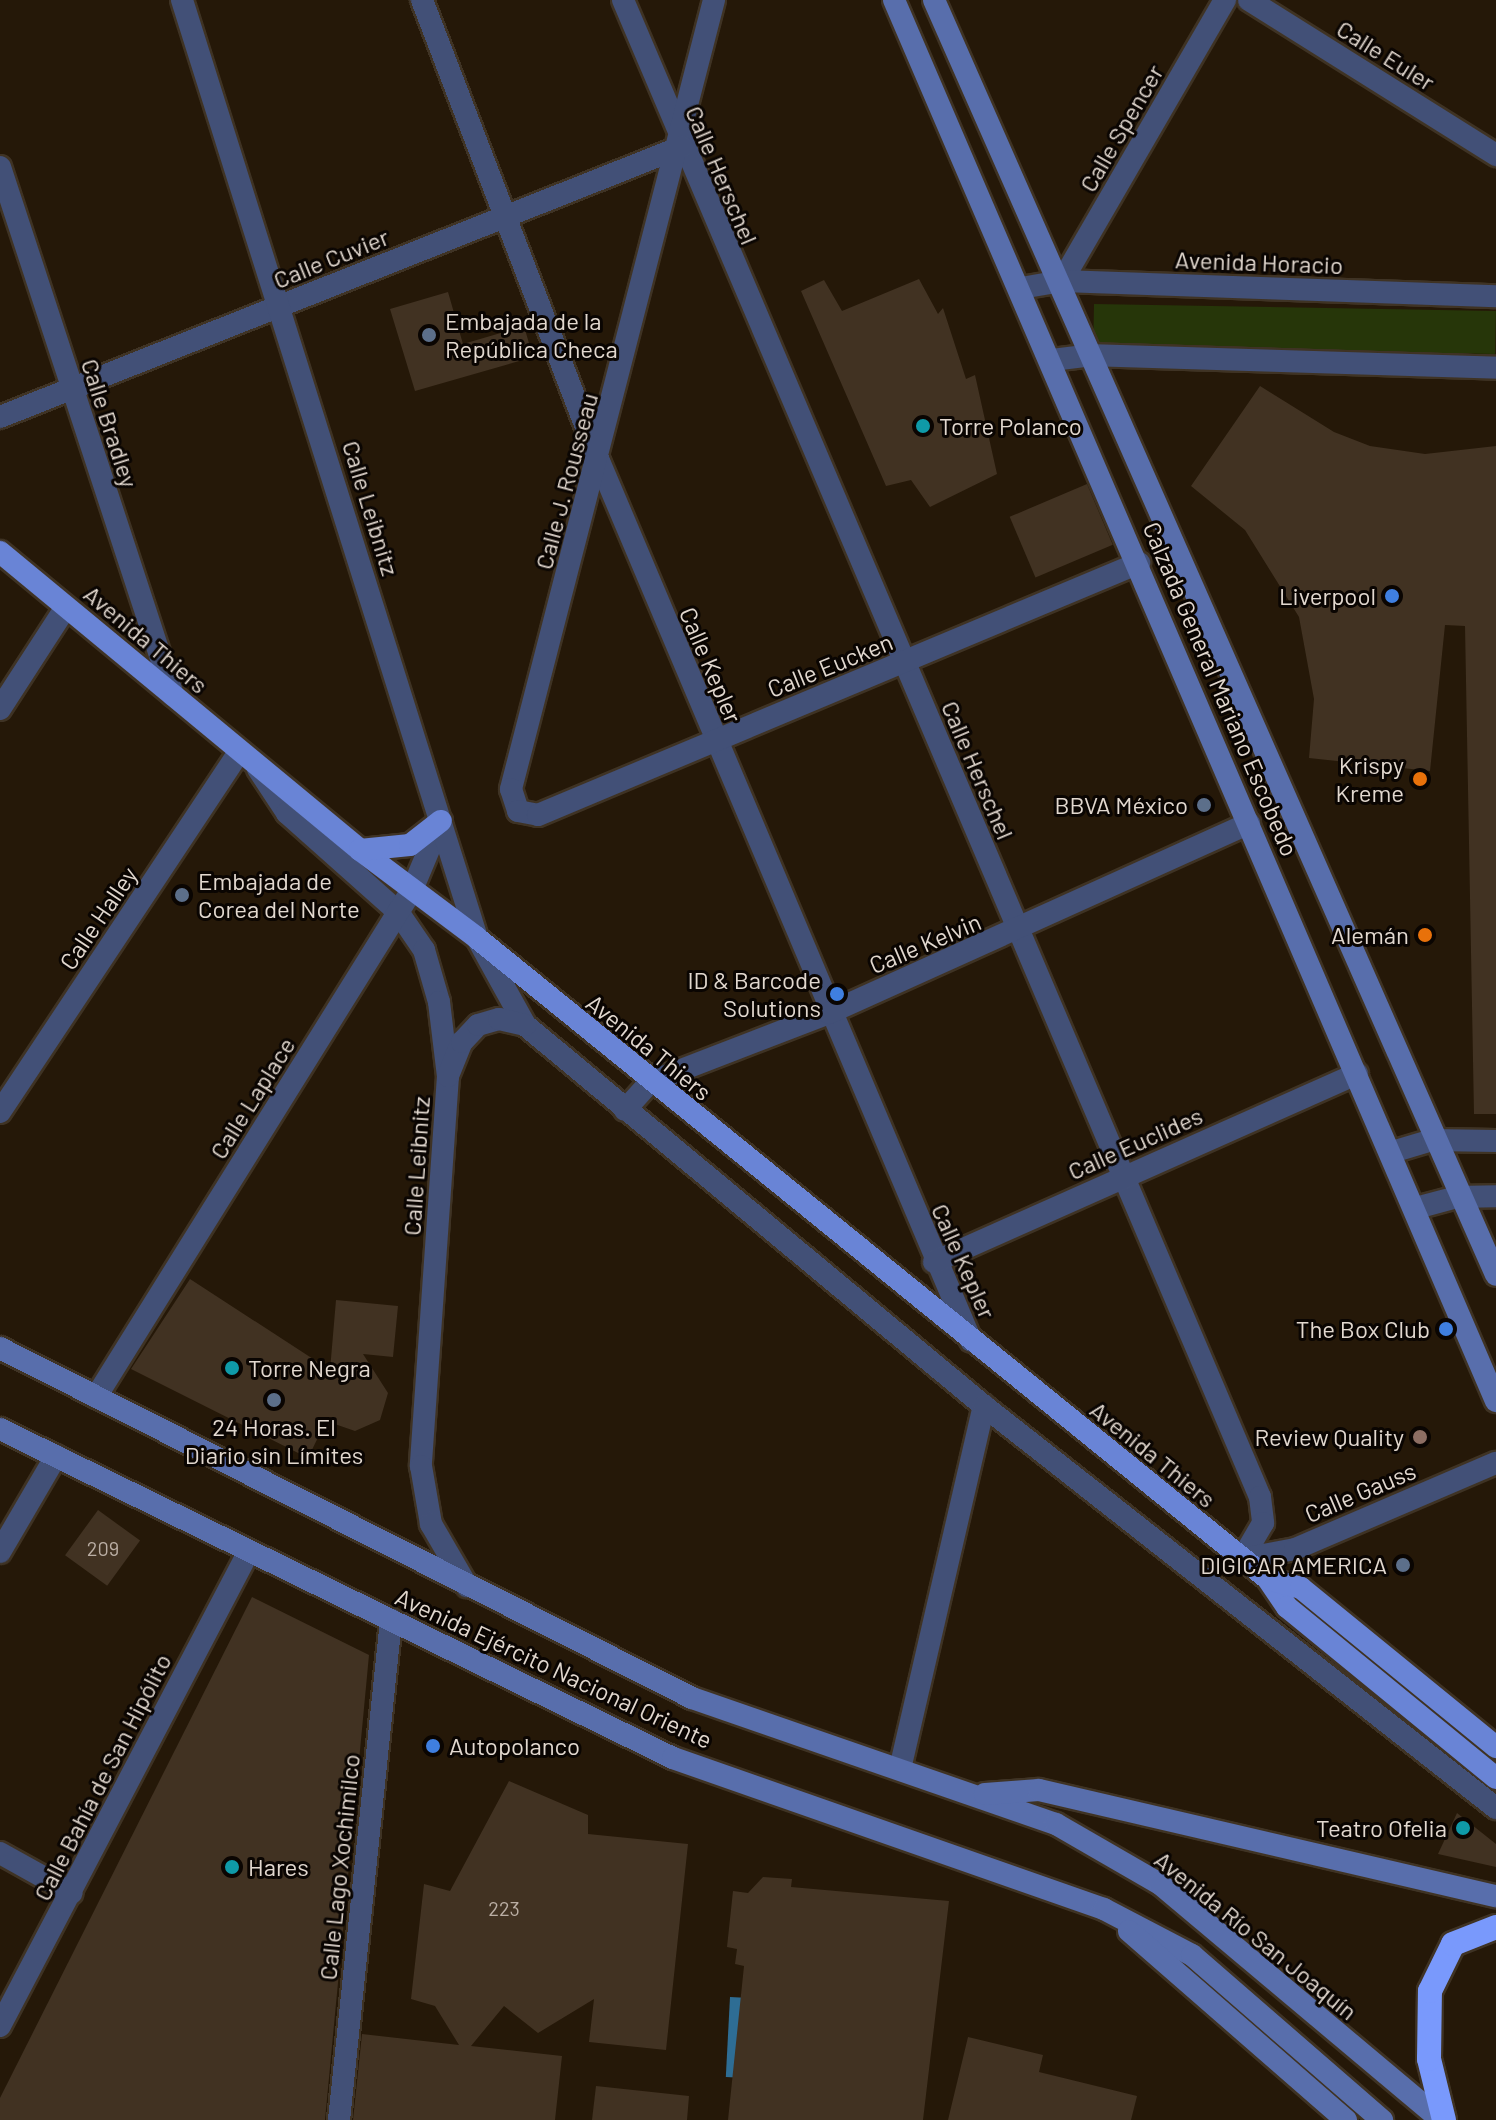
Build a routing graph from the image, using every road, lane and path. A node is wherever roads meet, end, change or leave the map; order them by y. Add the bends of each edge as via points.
1 (182, 0) edge
2 (422, 0) edge
3 (623, 0) edge
4 (714, 0) edge
5 (894, 0) edge
6 (934, 0) edge
7 (1225, 0) edge
8 (1249, 0) edge
9 (681, 147) junction
10 (1496, 155) edge
11 (0, 167) edge
12 (506, 216) junction
13 (1062, 281) junction
14 (1021, 288) junction
15 (1496, 296) edge
16 (281, 306) junction
17 (1091, 355) junction
18 (1052, 360) junction
19 (1496, 368) edge
20 (71, 390) junction
21 (0, 417) edge
22 (599, 461) junction
23 (0, 552) edge
24 (1139, 563) junction
25 (66, 607) junction
26 (903, 663) junction
27 (173, 695) junction
28 (0, 709) edge
29 (714, 741) junction
30 (246, 756) junction
31 (511, 789) joint
32 (441, 821) junction
33 (1249, 823) junction
34 (360, 850) junction
35 (412, 890) junction
36 (398, 912) junction
37 (1018, 931) junction
38 (477, 938) junction
39 (829, 1013) junction
40 (525, 1025) junction
41 (1357, 1074) junction
42 (448, 1076) junction
43 (650, 1082) junction
44 (625, 1110) junction
45 (0, 1112) edge
46 (1432, 1140) junction
47 (1496, 1141) edge
48 (1392, 1152) junction
49 (1125, 1175) junction
50 (1496, 1196) edge
51 (1457, 1197) junction
52 (1416, 1208) junction
53 (934, 1262) junction
54 (1496, 1275) edge
55 (971, 1342) junction
56 (0, 1348) edge
57 (96, 1397) junction
58 (1496, 1401) edge
59 (984, 1406) junction
60 (0, 1429) edge
61 (56, 1456) junction
62 (1496, 1463) edge
63 (249, 1551) junction
64 (0, 1552) edge
65 (1242, 1559) junction
66 (1268, 1579) junction
67 (467, 1586) junction
68 (391, 1620) junction
69 (1496, 1747) edge
70 (900, 1769) junction
71 (1496, 1778) edge
72 (979, 1794) junction
73 (1496, 1808) edge
74 (0, 1853) edge
75 (72, 1893) junction
76 (1496, 1896) edge
77 (1104, 1909) junction
78 (1496, 1927) edge
79 (0, 2026) edge
80 (339, 2120) edge
81 (1346, 2120) edge
82 (1382, 2120) edge
83 (1443, 2120) edge

1 - 16 street, Calle Leibnitz
2 - 12 street, Calle Kepler
3 - 9 street, Calle Herschel
4 - 9 street, Calle J. Rousseau
5 - 14 main road, Calzada General Mariano Escobedo
6 - 13 main road, Calzada General Mariano Escobedo
7 - 13 street, Calle Spencer
8 - 10 street, Calle Euler
9 - 12 street, Calle Cuvier
9 - 22 street, Calle J. Rousseau
9 - 26 street, Calle Herschel
11 - 20 street, Calle Bradley
12 - 16 street, Calle Cuvier
12 - 22 street, Calle Kepler
13 - 14 street, Avenida Horacio
13 - 15 street, Avenida Horacio
13 - 17 main road, Calzada General Mariano Escobedo
14 - 18 main road, Calzada General Mariano Escobedo
16 - 20 street, Calle Cuvier
16 - 32 street, Calle Leibnitz
17 - 18 street
17 - 19 street
17 - 46 main road, Calzada General Mariano Escobedo
18 - 24 main road, Calzada General Mariano Escobedo
20 - 21 street, Calle Cuvier
20 - 27 street, Calle Bradley
22 - 29 street, Calle Kepler
22 - 31 street, Calle J. Rousseau
23 - 25 main road, Avenida Thiers
24 - 26 street, Calle Eucken
24 - 33 main road, Calzada General Mariano Escobedo
25 - 27 main road, Avenida Thiers
25 - 28 street
26 - 29 street, Calle Eucken
26 - 37 street, Calle Herschel
27 - 30 main road, Avenida Thiers
29 - 31 street, Calle Eucken via 538,815 518,811
29 - 39 street, Calle Kepler
30 - 34 main road, Avenida Thiers
30 - 36 street, Calle Leibnitz via 287,813
30 - 45 street, Calle Halley
32 - 34 main road via 410,845
32 - 35 street, Calle Laplace
32 - 38 street, Calle Leibnitz
33 - 37 street, Calle Kelvin
33 - 41 main road, Calzada General Mariano Escobedo
34 - 35 main road, Avenida Thiers
35 - 36 street, Calle Laplace
35 - 38 main road, Avenida Thiers
36 - 42 street, Calle Leibnitz via 424,950 439,1002
36 - 57 street, Calle Laplace
37 - 39 street, Calle Kelvin
37 - 49 street, Calle Herschel
38 - 40 street, Calle Leibnitz
38 - 43 main road, Avenida Thiers
39 - 43 street, Calle Kelvin
39 - 53 street, Calle Kepler
40 - 42 street via 499,1019 478,1025 462,1042
40 - 44 street
41 - 48 main road, Calzada General Mariano Escobedo
41 - 49 street, Calle Euclides
42 - 67 street, Calle Leibnitz via 421,1466 431,1524
43 - 44 street, Calle Kelvin
43 - 55 main road, Avenida Thiers
44 - 59 street
46 - 47 street
46 - 48 street
46 - 51 main road, Calzada General Mariano Escobedo
48 - 52 main road, Calzada General Mariano Escobedo
49 - 53 street, Calle Euclides
49 - 65 street, Calle Herschel via 1260,1497 1263,1523
50 - 51 street
51 - 52 street
51 - 54 main road, Calzada General Mariano Escobedo
52 - 58 main road, Calzada General Mariano Escobedo
53 - 55 street, Calle Kepler
55 - 65 main road, Avenida Thiers
56 - 57 main road, Avenida Ejército Nacional Oriente
57 - 67 main road, Avenida Ejército Nacional Oriente
59 - 70 street
59 - 73 street
60 - 61 main road, Avenida Ejército Nacional Oriente
61 - 63 main road, Avenida Ejército Nacional Oriente
61 - 64 street
62 - 65 street, Calle Gauss via 1295,1549
63 - 68 main road, Avenida Ejército Nacional Oriente
63 - 75 street, Calle Bahía de San Hipólito
65 - 66 main road, Avenida Thiers
66 - 69 main road via 1301,1588
66 - 71 main road via 1287,1607
67 - 70 main road, Avenida Ejército Nacional Oriente via 692,1698
68 - 77 main road, Avenida Ejército Nacional Oriente via 673,1758
68 - 80 street, Calle Lago Xochimilco
70 - 72 main road, Avenida Ejército Nacional Oriente
72 - 76 main road via 1039,1790
72 - 83 main road, Avenida Río San Joaquín via 1056,1824 1160,1884
74 - 75 street
75 - 79 street, Calle Bahía de San Hipólito
77 - 81 main road
77 - 82 main road via 1192,1955
78 - 83 highway via 1453,1944 1434,1976 1429,2059

